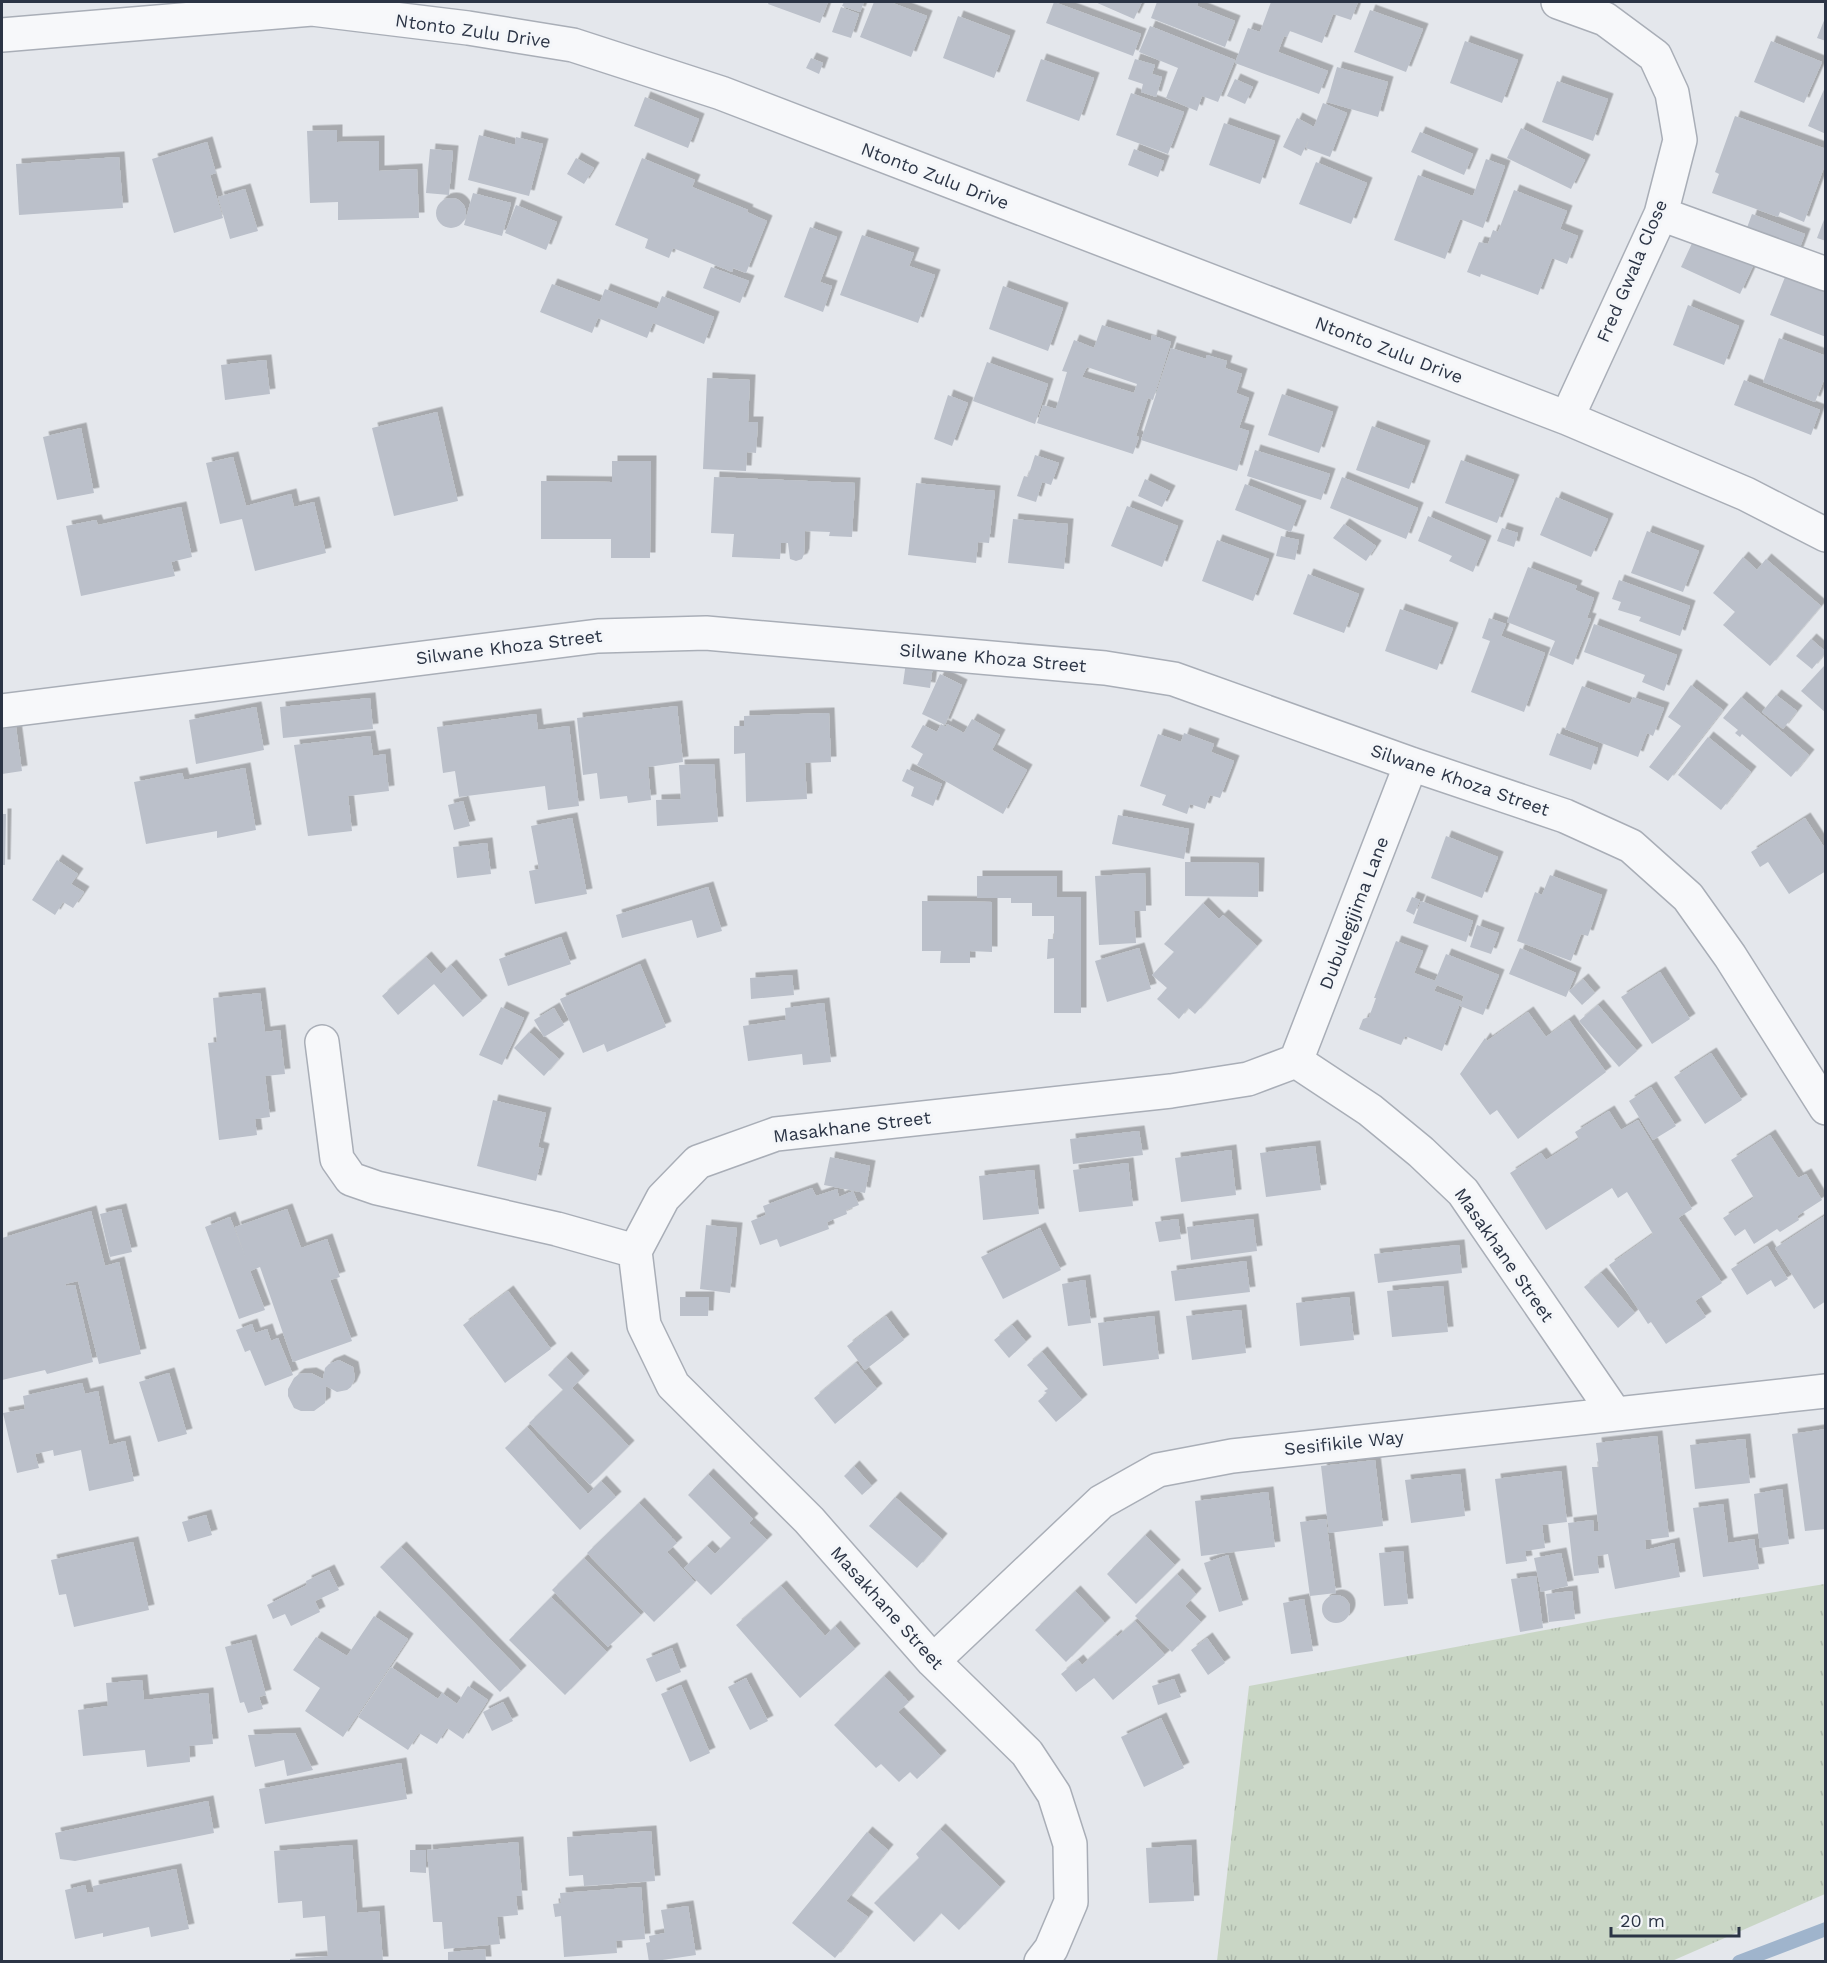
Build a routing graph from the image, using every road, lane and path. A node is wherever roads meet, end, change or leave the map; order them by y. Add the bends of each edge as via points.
1 (1558, 2) edge
2 (2, 35) edge
3 (1661, 214) junction
4 (1826, 274) edge
5 (1567, 418) junction
6 (1826, 535) edge
7 (2, 711) edge
8 (1411, 764) junction
9 (322, 1042) dead end
10 (1296, 1061) junction
11 (1826, 1108) edge
12 (635, 1251) junction
13 (1826, 1391) edge
14 (1616, 1414) junction
15 (933, 1661) junction
16 (1041, 1962) edge

1 - 3 street, Fred Gwala Close via 1605,19 1655,56 1672,93 1680,140
2 - 5 street, Ntonto Zulu Drive via 312,9 573,45 721,93
3 - 4 street
3 - 5 street, Fred Gwala Close
5 - 6 street, Ntonto Zulu Drive via 1746,494
7 - 8 street, Silwane Khoza Street via 598,636 706,633 1105,668 1174,678
8 - 10 street, Dubulegijima Lane
8 - 11 street, Silwane Khoza Street via 1565,816 1631,846 1688,897 1731,956
9 - 12 street via 337,1159 351,1179
10 - 12 street, Masakhane Street via 1248,1079 1172,1091 776,1134 698,1162 663,1198
10 - 14 street, Masakhane Street via 1370,1110 1463,1192
12 - 15 street, Masakhane Street via 644,1325 673,1385 809,1520
13 - 14 street, Sesifikile Way
14 - 15 street, Sesifikile Way via 1232,1456 1158,1470 1101,1502
15 - 16 street, Masakhane Street via 1027,1753 1054,1794 1070,1844 1071,1902 1052,1949

